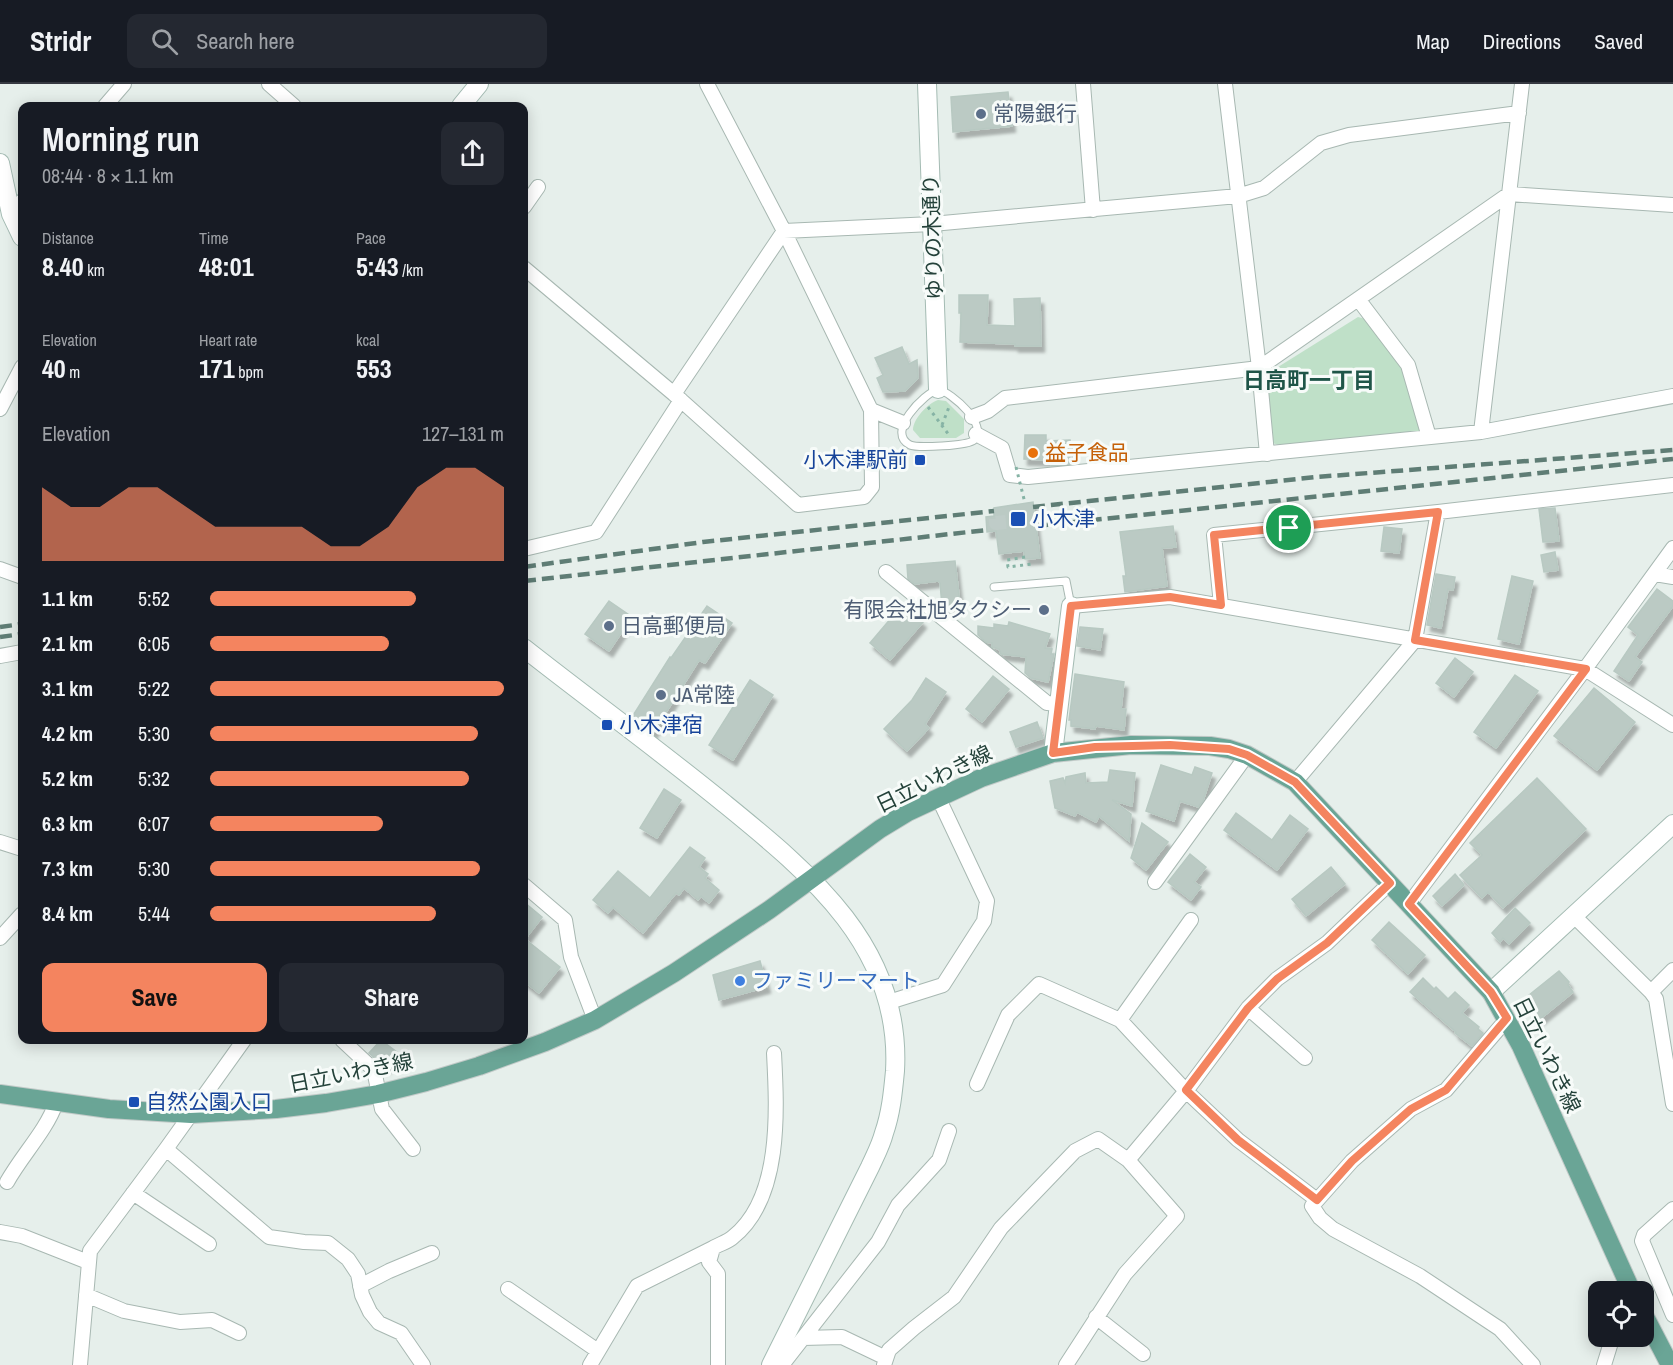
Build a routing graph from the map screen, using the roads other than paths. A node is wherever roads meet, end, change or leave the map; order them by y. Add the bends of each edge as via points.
1 (124, 84) edge
2 (269, 84) edge
3 (479, 84) edge
4 (707, 84) edge
5 (927, 84) edge
6 (1083, 84) edge
7 (1225, 84) edge
8 (1522, 84) edge
9 (108, 102) edge
10 (289, 102) edge
11 (464, 102) edge
12 (1519, 113) junction
13 (0, 163) edge
14 (538, 187) dead end
15 (1509, 194) junction
16 (1238, 196) junction
17 (528, 201) edge
18 (10, 202) edge
19 (1673, 205) edge
20 (1093, 210) junction
21 (932, 224) junction
22 (18, 225) edge
23 (784, 231) junction
24 (528, 271) edge
25 (1359, 299) junction
26 (1259, 368) junction
27 (18, 375) edge
28 (946, 394) junction
29 (1673, 396) edge
30 (678, 397) junction
31 (0, 409) edge
32 (871, 410) junction
33 (972, 417) junction
34 (903, 423) junction
35 (1481, 432) junction
36 (976, 434) junction
37 (1429, 437) junction
38 (1267, 454) junction
39 (1673, 485) edge
40 (1438, 512) junction
41 (528, 548) edge
42 (1673, 548) edge
43 (0, 569) edge
44 (886, 572) dead end
45 (1655, 574) junction
46 (18, 576) edge
47 (1673, 577) edge
48 (994, 587) dead end
49 (1221, 605) junction
50 (1071, 606) junction
51 (1415, 640) junction
52 (18, 653) edge
53 (528, 653) edge
54 (0, 656) edge
55 (1586, 669) junction
56 (1059, 704) junction
57 (1673, 725) edge
58 (1053, 753) junction
59 (1247, 755) junction
60 (1295, 782) junction
61 (938, 797) junction
62 (1673, 824) edge
63 (0, 842) edge
64 (18, 848) edge
65 (811, 878) junction
66 (1155, 882) dead end
67 (1390, 883) junction
68 (528, 888) edge
69 (1409, 904) junction
70 (1575, 917) junction
71 (18, 919) edge
72 (1191, 920) dead end
73 (0, 939) edge
74 (1673, 970) edge
75 (1491, 992) junction
76 (1651, 992) junction
77 (889, 1002) junction
78 (1248, 1008) junction
79 (1507, 1018) junction
80 (595, 1020) junction
81 (1120, 1020) junction
82 (241, 1044) edge
83 (346, 1044) edge
84 (774, 1053) dead end
85 (1305, 1058) dead end
86 (977, 1083) dead end
87 (1186, 1090) junction
88 (0, 1094) edge
89 (378, 1094) junction
90 (56, 1103) junction
91 (1673, 1104) edge
92 (191, 1114) junction
93 (949, 1131) dead end
94 (166, 1149) junction
95 (413, 1149) dead end
96 (1128, 1160) junction
97 (7, 1182) dead end
98 (133, 1193) junction
99 (1317, 1200) junction
100 (1673, 1209) edge
101 (0, 1232) edge
102 (209, 1244) dead end
103 (713, 1248) junction
104 (432, 1253) dead end
105 (88, 1262) junction
106 (1627, 1281) edge
107 (360, 1286) junction
108 (508, 1289) dead end
109 (86, 1295) junction
110 (1673, 1315) edge
111 (1096, 1317) junction
112 (239, 1333) dead end
113 (1654, 1334) edge
114 (803, 1338) junction
115 (1610, 1347) edge
116 (598, 1351) junction
117 (1143, 1354) dead end
118 (885, 1362) edge
119 (80, 1365) edge
120 (423, 1365) edge
121 (590, 1365) edge
122 (718, 1365) edge
123 (771, 1365) edge
124 (782, 1365) edge
125 (1066, 1365) edge
126 (1533, 1365) edge
127 (1604, 1365) edge
128 (1670, 1365) edge

1 - 9 street
2 - 10 street
3 - 11 street
4 - 23 street
5 - 21 street, ゆりの木通り
6 - 20 street
7 - 16 street
8 - 12 street
12 - 15 street
12 - 16 street via 1349,135 1321,143 1264,188
13 - 18 street
14 - 17 street
15 - 19 street
15 - 25 street
15 - 35 street
16 - 20 street
16 - 26 street
18 - 22 street
20 - 21 street
21 - 23 street
21 - 28 street, ゆりの木通り
23 - 30 street
23 - 32 street
24 - 30 street
25 - 26 street
25 - 37 street via 1408,365
26 - 33 street via 1005,398
26 - 38 street
27 - 31 street
28 - 33 lane
28 - 34 lane via 923,400
29 - 35 street
30 - 32 street via 798,505 864,497 872,487
30 - 41 street via 596,532
32 - 34 street
33 - 36 lane
34 - 36 lane via 904,439 912,446 955,445 973,441
35 - 37 street
36 - 38 street via 1002,448 1010,475 1028,477
37 - 38 street
39 - 40 street
40 - 49 street via 1214,535
40 - 51 street
42 - 45 street
43 - 46 street
44 - 56 street via 1047,703
45 - 47 street
45 - 55 street
48 - 50 lane via 1066,581
49 - 50 street via 1170,597
49 - 51 street
50 - 56 street
51 - 55 street
51 - 60 street
52 - 54 street
53 - 65 street via 686,772
55 - 57 street
55 - 69 street
56 - 58 street
58 - 59 main road, 日立いわき線 via 1095,747 1170,745 1229,749
58 - 61 main road, 日立いわき線
59 - 60 main road, 日立いわき線
59 - 66 street
60 - 67 main road, 日立いわき線
61 - 65 main road, 日立いわき線 via 880,829
61 - 77 street via 987,901 984,921 943,985
62 - 70 street
63 - 64 street
65 - 77 street via 856,930 876,966
65 - 80 main road, 日立いわき線 via 674,973
67 - 69 main road, 日立いわき線
67 - 78 street via 1327,943 1277,979
68 - 80 street via 565,920 571,957
69 - 75 main road, 日立いわき線
70 - 75 street
70 - 76 street
71 - 73 street
72 - 81 street
74 - 76 street
75 - 79 main road, 日立いわき線
76 - 91 street via 1656,999
77 - 123 street via 896,1050 892,1105 885,1133
78 - 85 street
78 - 87 street
79 - 99 street via 1446,1090 1411,1109 1352,1161
79 - 106 main road, 日立いわき線
80 - 89 main road, 日立いわき線 via 479,1066
81 - 86 street via 1039,984 1008,1015
81 - 87 street
82 - 92 street
83 - 89 street via 374,1070
84 - 103 street via 775,1129 768,1180 750,1221 732,1238
87 - 96 street
87 - 99 street via 1238,1140
88 - 90 main road, 日立いわき線
89 - 92 main road, 日立いわき線 via 276,1109
89 - 95 street via 382,1109
90 - 92 main road, 日立いわき線
90 - 97 street via 51,1117
92 - 94 street
93 - 114 street via 939,1160 898,1205 878,1242
94 - 98 street
94 - 107 street via 268,1237 328,1243 348,1258
96 - 111 street via 1178,1216 1125,1274
96 - 118 street via 1098,1139 1075,1150 1001,1228 954,1297 889,1350
98 - 102 street
98 - 105 street via 96,1241
99 - 126 street via 1312,1206 1333,1229 1420,1276 1500,1329
100 - 110 street via 1642,1241
101 - 105 street via 22,1236
103 - 116 street via 637,1286
103 - 122 street via 709,1262 718,1274
104 - 107 street
105 - 109 street
107 - 120 street via 379,1323 402,1333
108 - 116 street
109 - 112 street via 124,1311 180,1322 212,1320
109 - 119 street
111 - 117 street
111 - 125 street
113 - 128 main road
114 - 118 street via 842,1337
114 - 124 street
115 - 127 street
116 - 121 street

